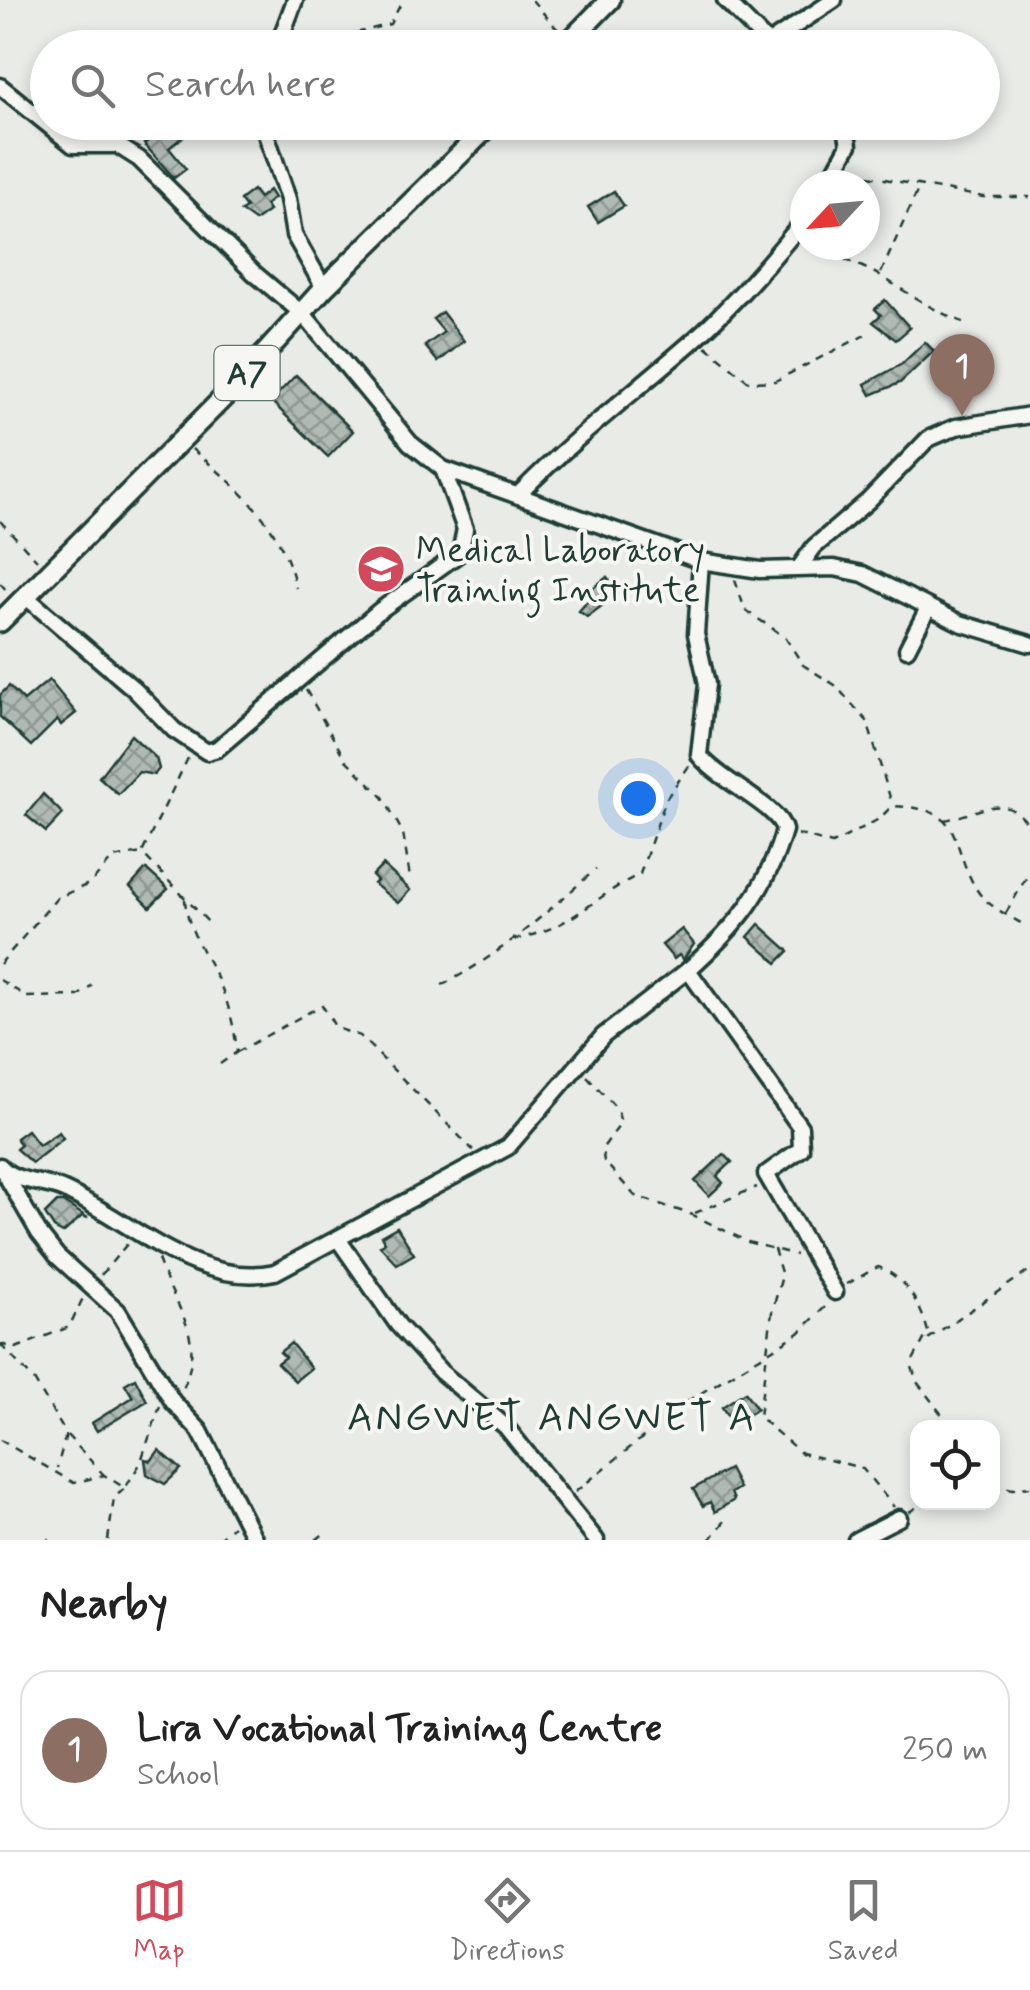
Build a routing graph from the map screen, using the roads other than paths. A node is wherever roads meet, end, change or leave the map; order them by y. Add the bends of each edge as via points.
1 (295, 0) edge
2 (610, 0) edge
3 (726, 0) edge
4 (834, 0) edge
5 (285, 30) edge
6 (580, 30) edge
7 (756, 30) edge
8 (792, 30) edge
9 (0, 86) edge
10 (30, 110) edge
11 (67, 140) edge
12 (268, 140) edge
13 (475, 140) edge
14 (848, 140) edge
15 (835, 170) edge
16 (790, 238) edge
17 (324, 288) junction
18 (304, 314) junction
19 (1030, 415) edge
20 (442, 469) junction
21 (520, 493) junction
22 (701, 562) junction
23 (799, 568) junction
24 (25, 596) junction
25 (928, 608) junction
26 (0, 622) edge
27 (1030, 644) edge
28 (907, 649) dead end
29 (688, 970) junction
30 (2, 1172) edge
31 (338, 1239) junction
32 (835, 1292) road end
33 (900, 1518) road end
34 (255, 1540) edge
35 (596, 1540) edge
36 (856, 1540) edge

1 - 5 street
2 - 6 main road
3 - 7 street
4 - 8 street
9 - 10 street
11 - 18 street via 128,150
12 - 17 street via 294,235
13 - 17 main road, A7
14 - 15 street
16 - 21 street via 697,337 588,426
17 - 18 main road, A7
18 - 20 street via 410,443
18 - 24 main road, A7
19 - 23 street via 937,432
20 - 21 street
20 - 24 street via 465,530 460,553 208,752
21 - 22 street
22 - 23 street
22 - 29 street via 696,634 707,684 699,755 722,780 776,811 784,830 756,899
23 - 25 street via 863,574
24 - 26 main road, A7
25 - 27 street
25 - 28 street
29 - 31 street via 577,1063 526,1130 485,1161
29 - 32 street via 800,1127 801,1149 766,1174
30 - 31 street via 60,1187 152,1244 238,1275 275,1272
30 - 34 street via 39,1233 118,1310 170,1396 200,1431
31 - 35 street via 398,1325 506,1427
33 - 36 street

